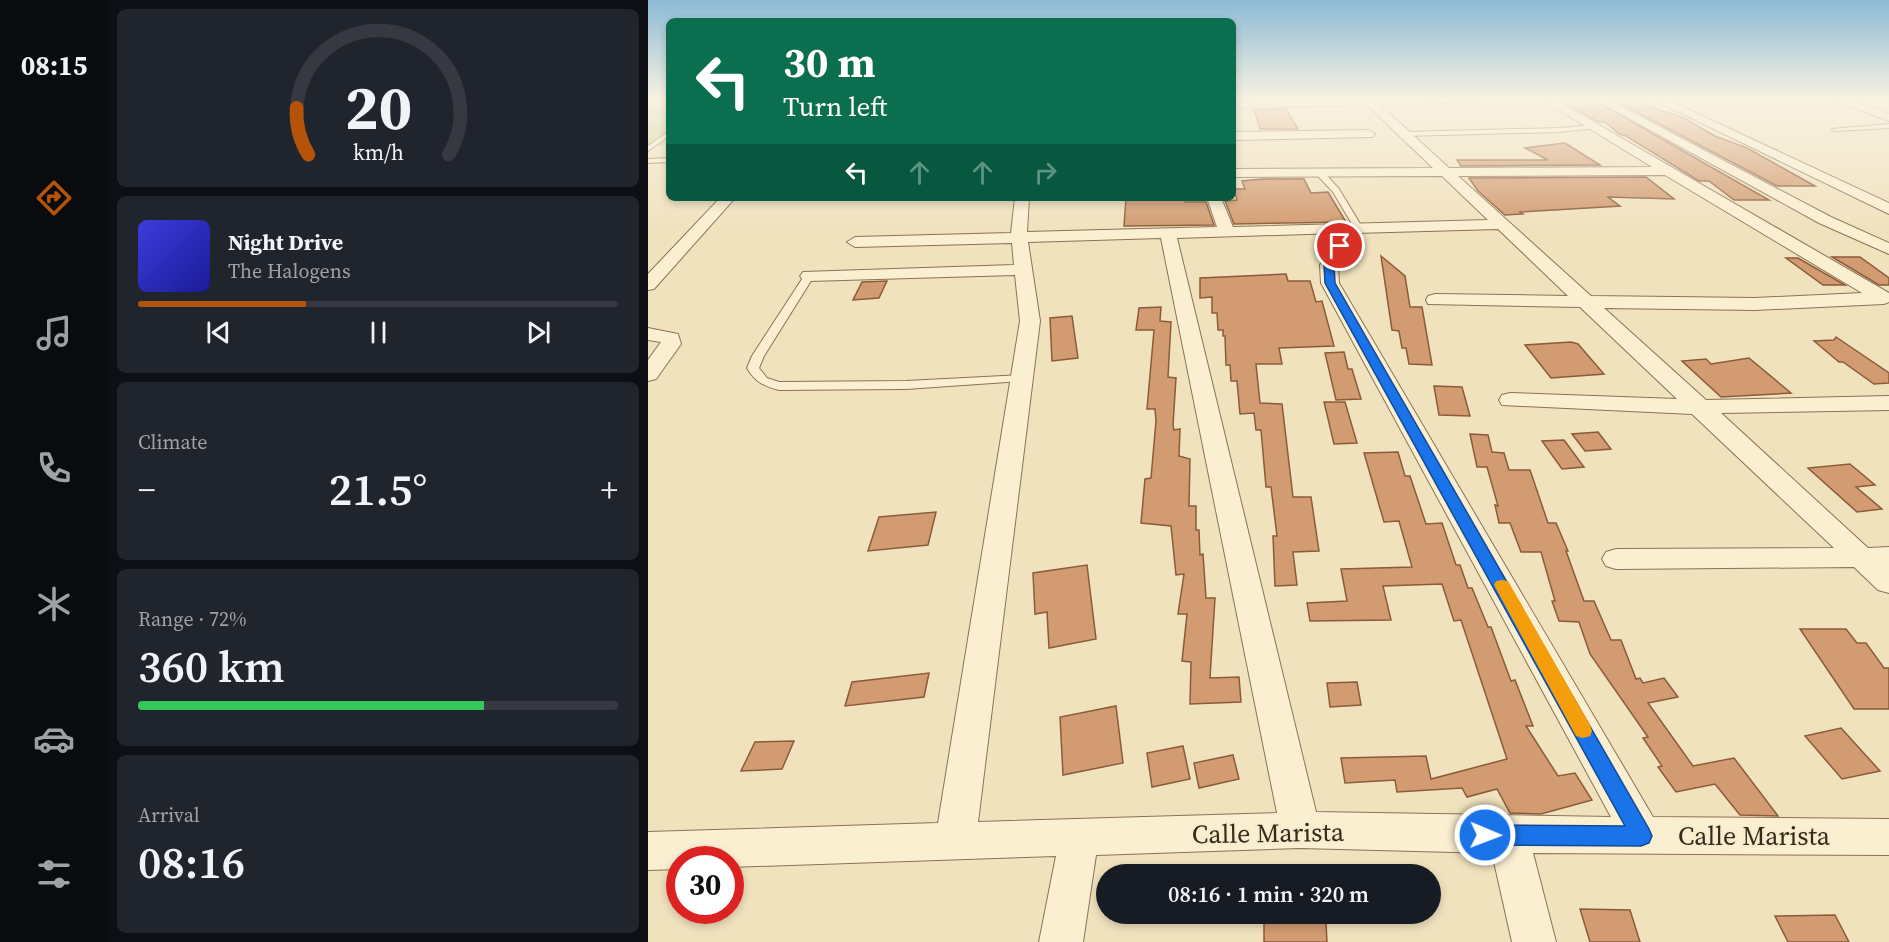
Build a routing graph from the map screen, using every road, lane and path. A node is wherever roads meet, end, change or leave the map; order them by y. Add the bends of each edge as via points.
1 (1414, 143) edge
2 (1621, 143) edge
3 (1681, 143) edge
4 (1750, 143) edge
5 (666, 160) edge
6 (648, 161) edge
7 (1443, 170) junction
8 (1318, 171) junction
9 (1668, 171) junction
10 (1236, 172) edge
11 (725, 201) edge
12 (1022, 201) edge
13 (1215, 201) edge
14 (1889, 209) edge
15 (1501, 224) junction
16 (1354, 228) junction
17 (1227, 231) junction
18 (1168, 232) junction
19 (1019, 237) junction
20 (1889, 238) edge
21 (1868, 240) junction
22 (855, 242) dead end
23 (1798, 248) junction
24 (1889, 249) edge
25 (1022, 270) junction
26 (809, 276) joint
27 (648, 285) edge
28 (1885, 299) edge
29 (1436, 300) dead end
30 (1585, 302) junction
31 (648, 334) edge
32 (648, 374) edge
33 (1022, 378) junction
34 (1510, 400) dead end
35 (1889, 403) edge
36 (1701, 407) junction
37 (1860, 556) junction
38 (1889, 557) edge
39 (1616, 559) dead end
40 (1889, 583) edge
41 (1300, 830) junction
42 (1508, 835) junction
43 (1641, 836) junction
44 (1889, 837) edge
45 (1079, 838) junction
46 (955, 842) junction
47 (652, 858) edge
48 (1061, 942) edge
49 (1533, 942) edge

1 - 7 street
2 - 9 street
3 - 21 street
4 - 14 street
5 - 6 lane
7 - 8 street
7 - 9 street
7 - 15 street
8 - 10 street
8 - 16 lane via 1336,191
9 - 23 street
11 - 27 street
12 - 19 street
13 - 17 street
15 - 16 street
15 - 30 street
16 - 17 street
16 - 43 street via 1329,265 1330,283
17 - 18 street
18 - 19 street
18 - 41 street
19 - 22 street
19 - 25 street
20 - 21 street
21 - 23 street
21 - 24 street
23 - 28 street
25 - 26 street
25 - 33 street via 1030,321
26 - 33 lane via 753,368 766,383 906,385
28 - 30 street
29 - 30 street
30 - 36 street
31 - 32 street via 671,338 671,344
33 - 46 street
34 - 36 street
35 - 36 street
36 - 37 street
37 - 38 street
37 - 39 street
37 - 40 street
41 - 42 street, Calle Marista
41 - 45 street, Calle Marista
42 - 43 street, Calle Marista
42 - 49 street
43 - 44 street, Calle Marista
45 - 46 street, Calle Marista
45 - 48 street
46 - 47 street, Calle Marista

